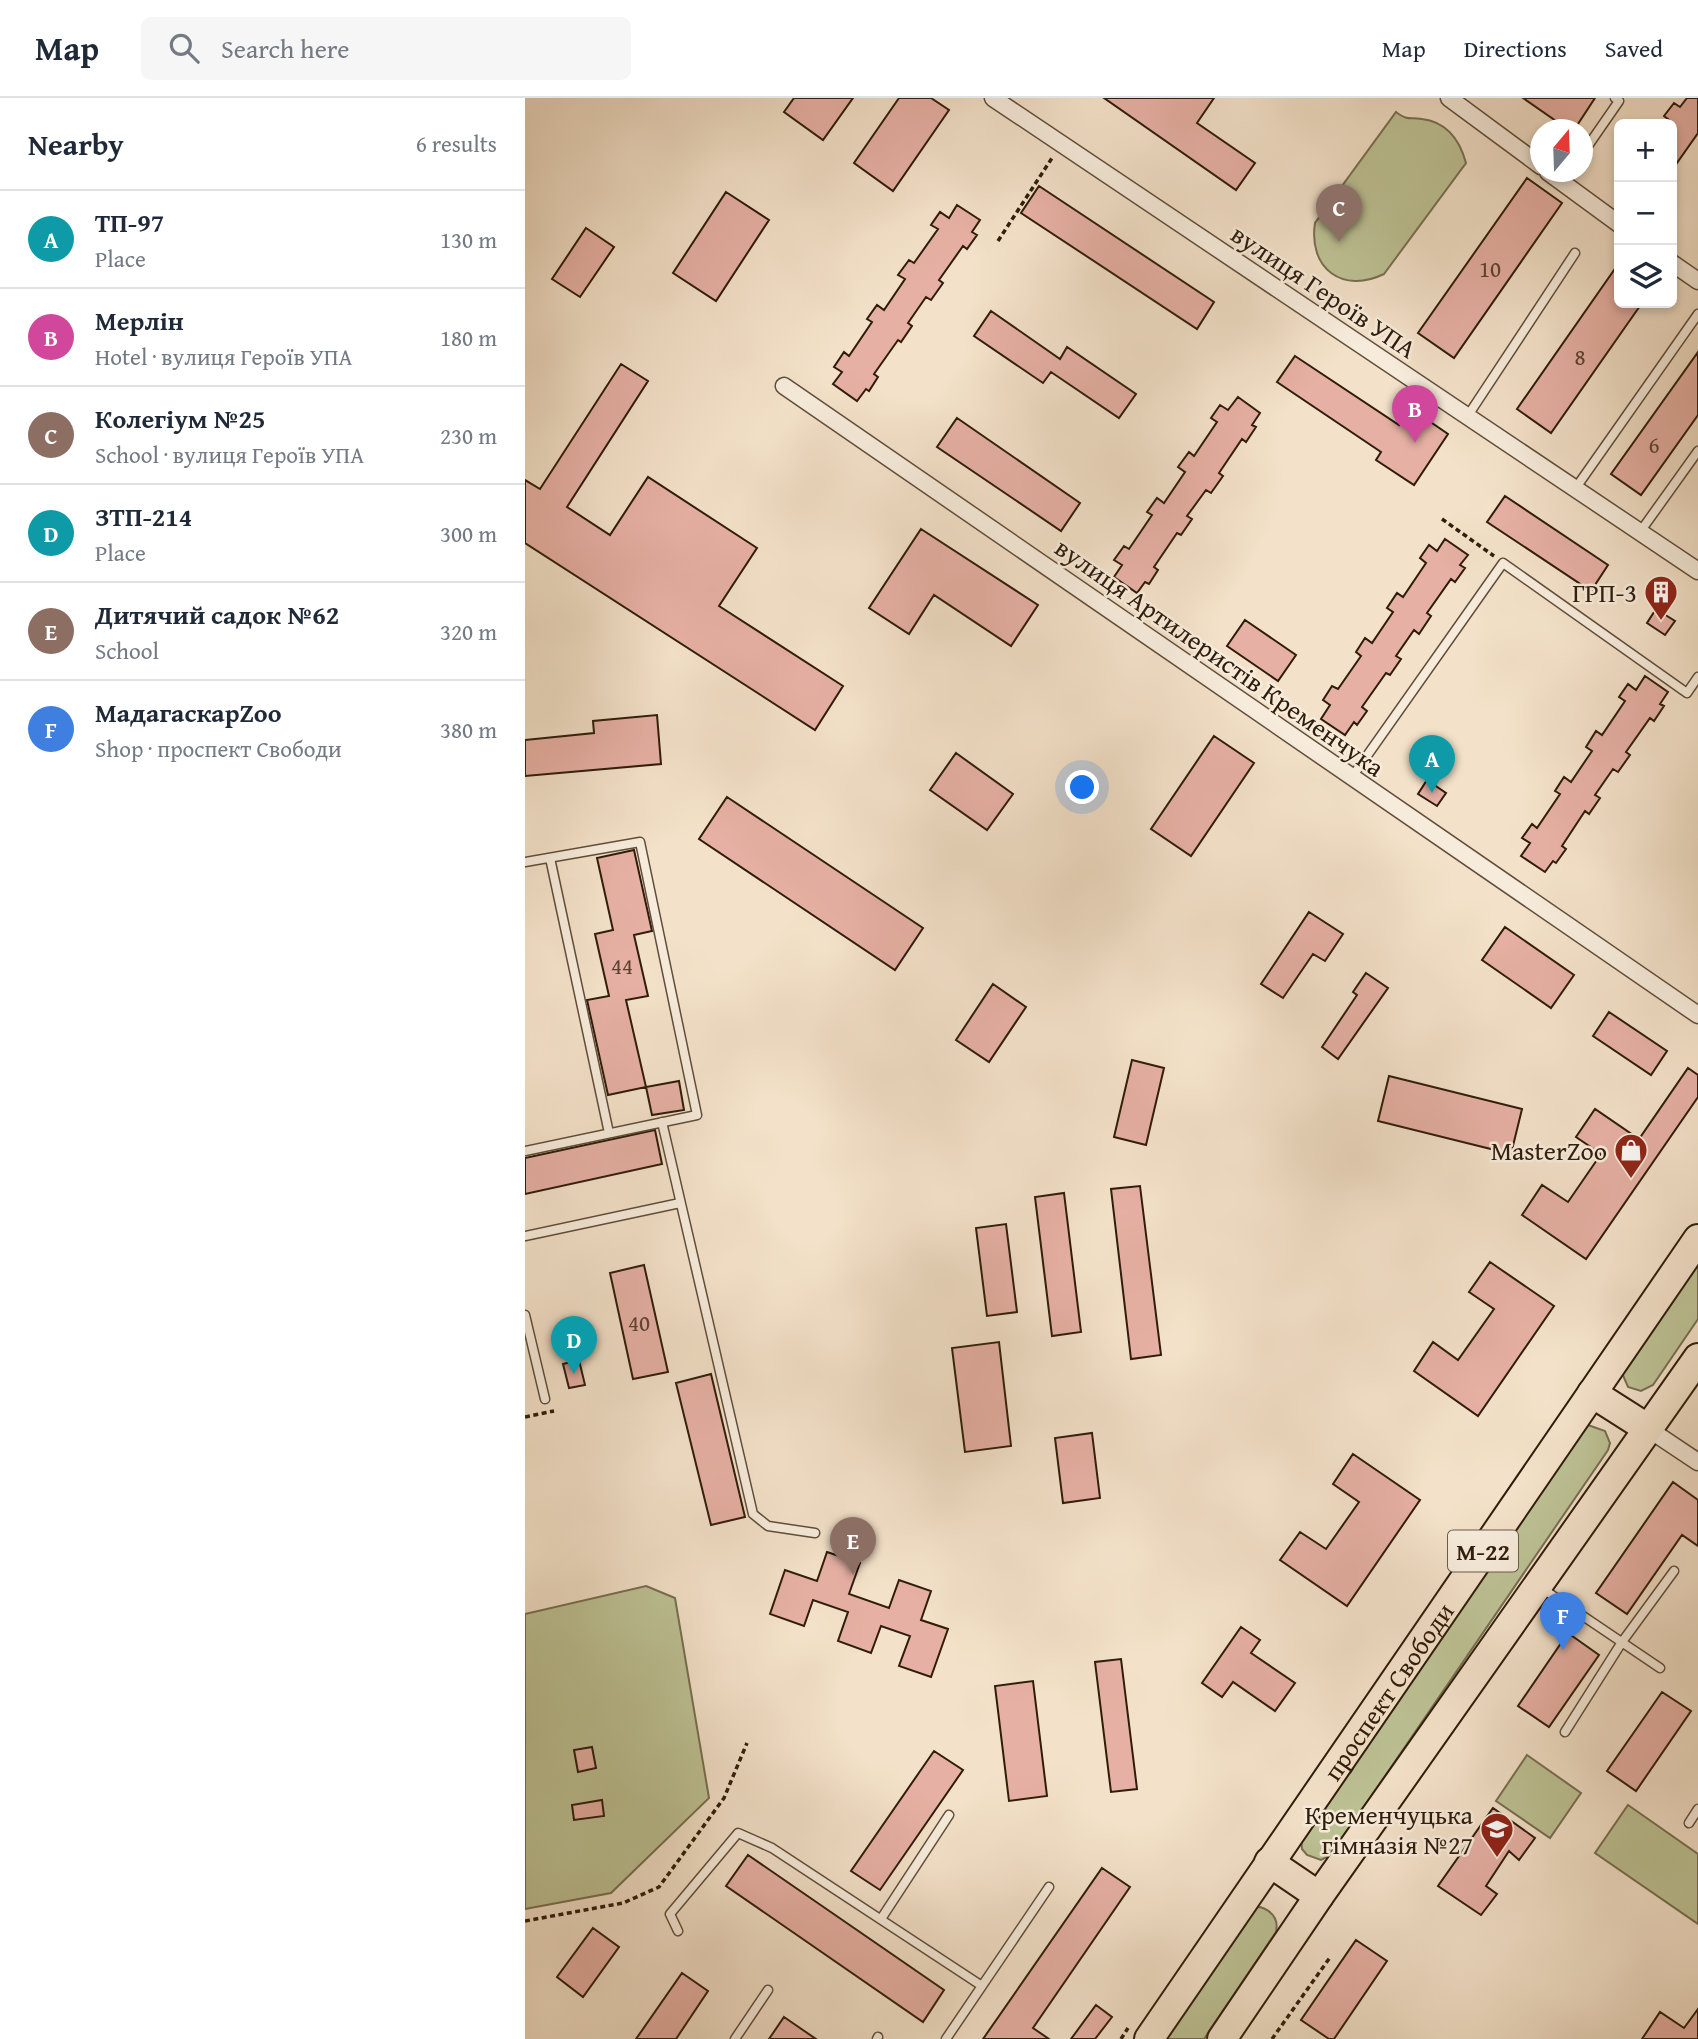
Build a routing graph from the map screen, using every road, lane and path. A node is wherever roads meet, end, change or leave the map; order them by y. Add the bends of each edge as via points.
1 (993, 98) edge
2 (1449, 98) edge
3 (1618, 99) edge
4 (1593, 138) edge
5 (1054, 155) dead end
6 (1530, 158) edge
7 (1572, 182) edge
8 (1614, 220) edge
9 (998, 241) dead end
10 (1575, 253) dead end
11 (1677, 265) edge
12 (1696, 277) edge
13 (1698, 314) edge
14 (784, 386) dead end
15 (1467, 417) junction
16 (1698, 451) edge
17 (1575, 489) junction
18 (1442, 519) dead end
19 (1640, 532) junction
20 (1503, 563) junction
21 (1698, 571) edge
22 (1698, 677) edge
23 (1352, 777) junction
24 (550, 858) junction
25 (525, 862) edge
26 (1698, 1015) edge
27 (662, 1122) junction
28 (609, 1133) junction
29 (525, 1151) edge
30 (680, 1203) junction
31 (525, 1236) edge
32 (1698, 1239) edge
33 (525, 1315) edge
34 (1698, 1358) edge
35 (1592, 1393) junction
36 (545, 1399) dead end
37 (554, 1411) dead end
38 (525, 1417) edge
39 (1647, 1428) junction
40 (1698, 1462) edge
41 (815, 1533) dead end
42 (1674, 1571) dead end
43 (1537, 1585) junction
44 (1622, 1642) junction
45 (1660, 1668) dead end
46 (1565, 1732) dead end
47 (747, 1743) dead end
48 (1698, 1809) edge
49 (949, 1815) dead end
50 (1689, 1822) dead end
51 (1269, 1863) junction
52 (1049, 1887) dead end
53 (1319, 1896) junction
54 (881, 1919) junction
55 (525, 1921) edge
56 (678, 1931) dead end
57 (1331, 1956) dead end
58 (982, 1986) junction
59 (768, 1990) dead end
60 (735, 2039) edge
61 (946, 2039) edge
62 (1149, 2039) edge
63 (1222, 2039) edge
64 (1272, 2039) edge

1 - 15 street, вулиця Героїв УПА
2 - 6 street
3 - 4 lane
5 - 9 path
7 - 8 street
10 - 15 lane
11 - 12 street
13 - 17 lane
14 - 23 street, вулиця Артилеристів Кременчука
15 - 17 street, вулиця Героїв УПА
16 - 19 lane
17 - 19 street, вулиця Героїв УПА
18 - 20 path
19 - 21 street, вулиця Героїв УПА
20 - 22 lane via 1687,693
20 - 23 lane
23 - 26 street, вулиця Артилеристів Кременчука
24 - 25 lane
24 - 27 lane via 640,842 697,1115
24 - 28 lane
27 - 28 lane
27 - 30 lane
28 - 29 lane
30 - 31 lane
30 - 41 lane via 753,1514 768,1526
32 - 35 highway, проспект Свободи / М-22
33 - 36 lane
34 - 39 highway, М-22
35 - 39 highway
35 - 51 highway, проспект Свободи / М-22
37 - 38 path
39 - 40 street
39 - 43 highway, М-22
42 - 44 lane
43 - 44 lane
43 - 53 highway, М-22
44 - 45 lane
44 - 46 lane
47 - 55 path via 724,1798 659,1887 623,1903
48 - 50 lane
49 - 54 lane
51 - 53 highway
51 - 62 highway, проспект Свободи / М-22
52 - 58 lane
53 - 63 highway, М-22
54 - 56 lane via 772,1848 738,1833 670,1914
54 - 58 lane
57 - 64 path
58 - 61 lane
59 - 60 lane

